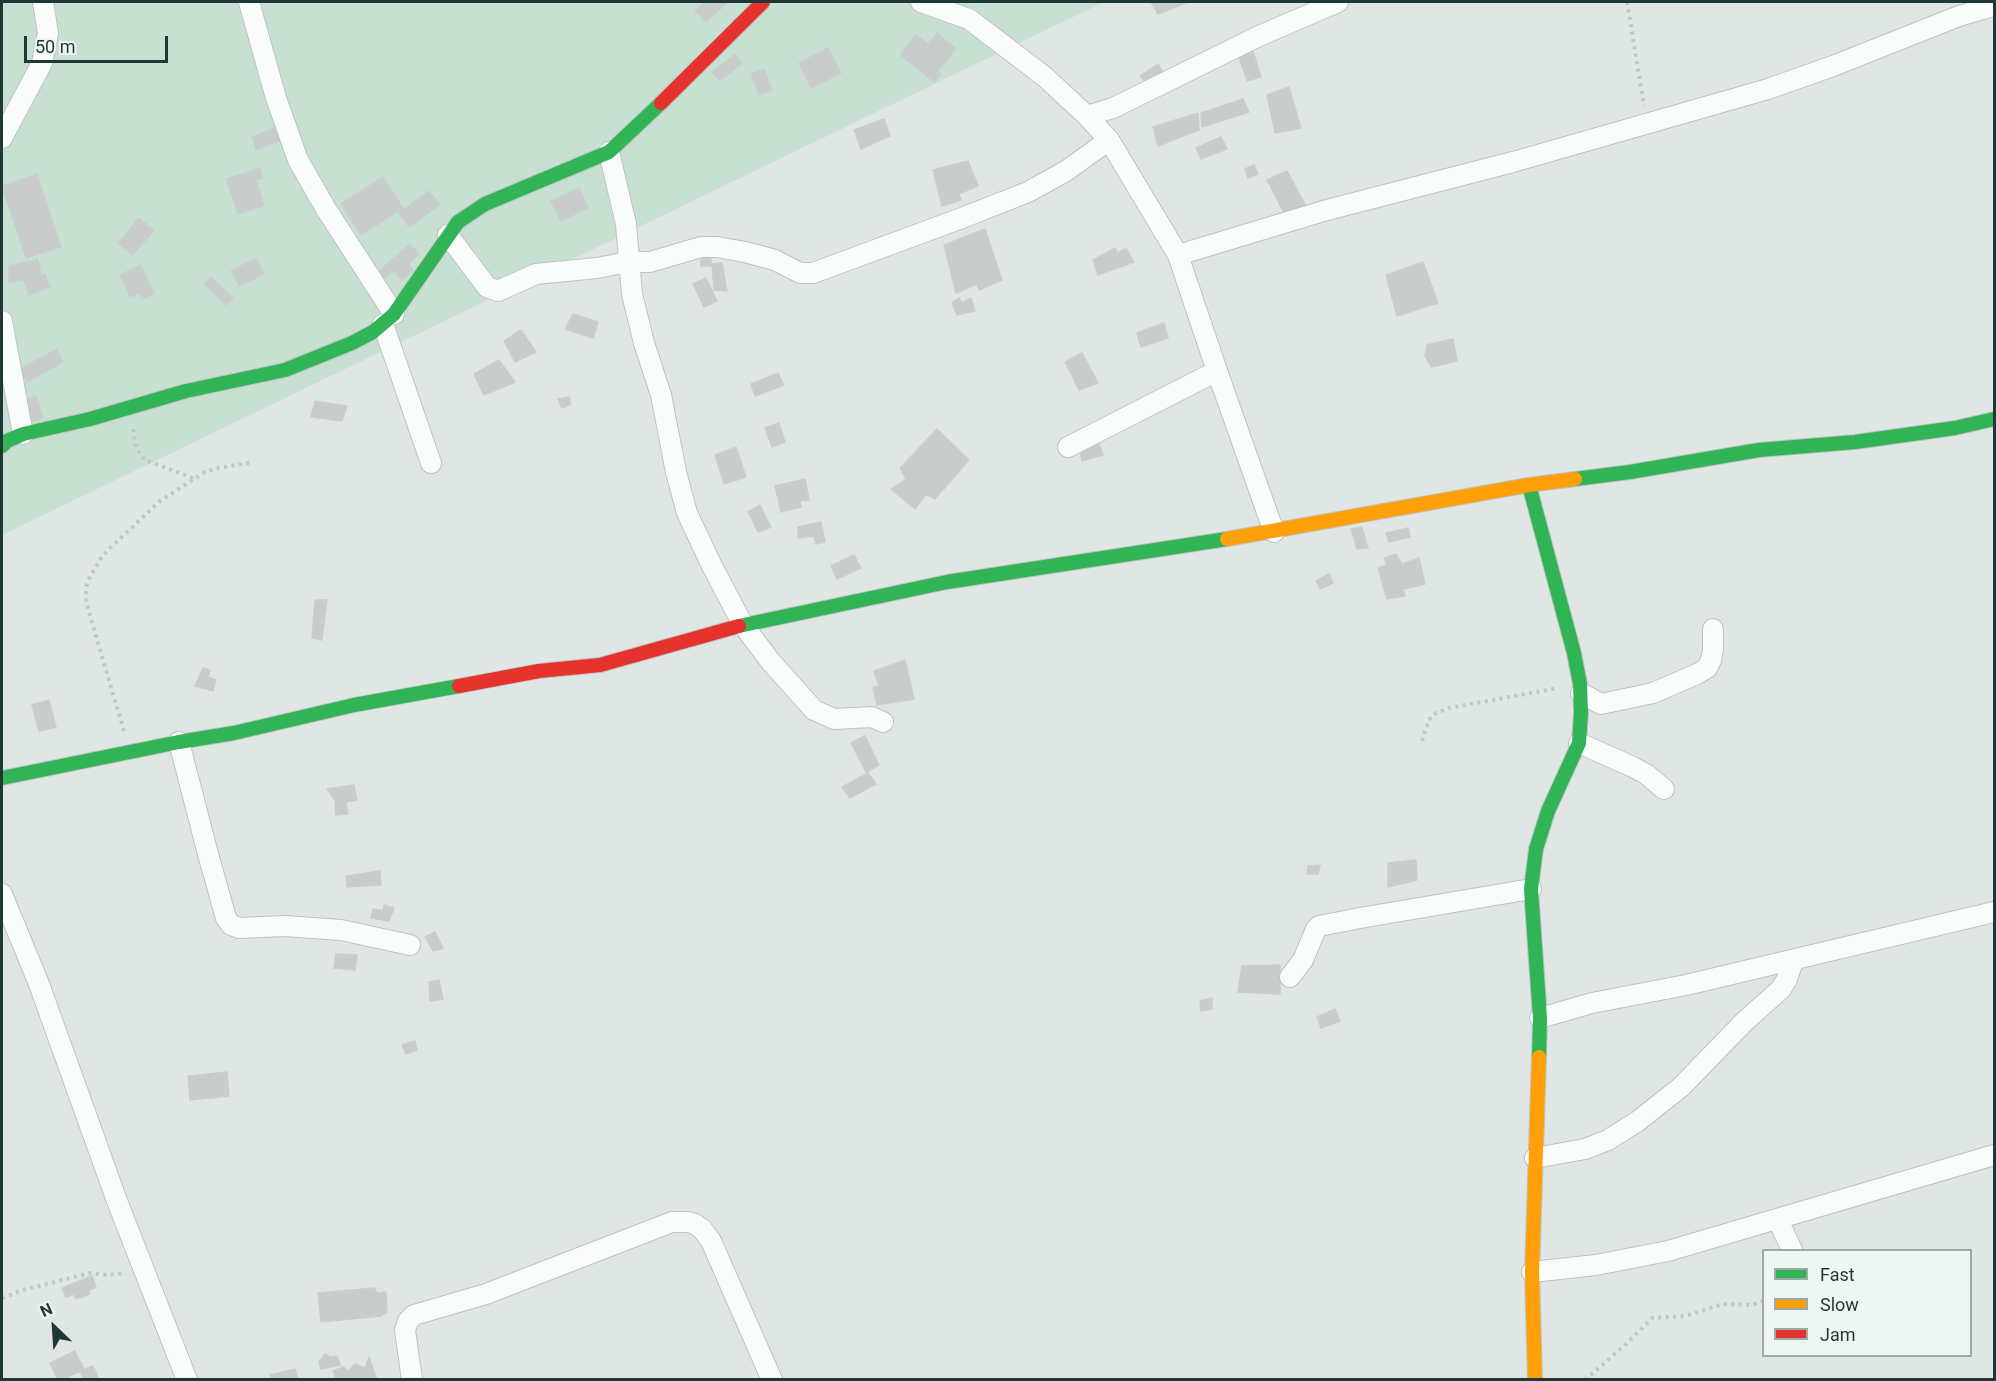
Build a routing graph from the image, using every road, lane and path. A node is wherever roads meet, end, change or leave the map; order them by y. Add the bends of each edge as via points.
1 (43, 2) edge
2 (249, 2) edge
3 (763, 2) edge
4 (921, 2) edge
5 (1338, 2) edge
6 (1627, 2) edge
7 (1995, 6) edge
8 (1087, 117) junction
9 (1647, 124) junction
10 (2, 138) edge
11 (1109, 141) junction
12 (609, 152) junction
13 (448, 234) junction
14 (1178, 255) junction
15 (628, 262) junction
16 (389, 319) junction
17 (2, 321) edge
18 (1217, 371) junction
19 (129, 407) junction
20 (1995, 419) edge
21 (23, 434) junction
22 (2, 446) edge
23 (1068, 447) dead end
24 (253, 462) dead end
25 (431, 463) dead end
26 (194, 478) junction
27 (1529, 485) junction
28 (1274, 532) junction
29 (743, 625) junction
30 (1713, 629) dead end
31 (1580, 689) junction
32 (1601, 704) junction
33 (1581, 713) junction
34 (883, 722) dead end
35 (1422, 741) dead end
36 (179, 742) junction
37 (1579, 743) junction
38 (131, 752) junction
39 (2, 778) edge
40 (1664, 789) dead end
41 (1531, 889) junction
42 (2, 894) edge
43 (1995, 912) edge
44 (410, 945) dead end
45 (1793, 961) junction
46 (1290, 977) dead end
47 (1540, 1018) junction
48 (1995, 1155) edge
49 (1535, 1158) junction
50 (1778, 1220) junction
51 (1791, 1249) edge
52 (144, 1270) junction
53 (1532, 1272) junction
54 (2, 1298) edge
55 (1762, 1302) edge
56 (187, 1380) edge
57 (412, 1380) edge
58 (772, 1380) edge
59 (1534, 1380) edge
60 (1586, 1380) edge

1 - 10 street via 48,33 42,63
2 - 16 street via 298,160
3 - 12 street
4 - 8 street via 969,18 1045,77
5 - 8 street
6 - 9 path
7 - 9 street via 1768,89
8 - 11 street
9 - 14 street via 1337,207
11 - 14 street
11 - 15 street via 1028,192 813,273 800,273 775,260 717,247 687,250 650,262
12 - 13 street via 485,204 458,222
12 - 15 street via 626,224
13 - 15 street via 487,287 498,291 536,274
13 - 16 street
14 - 18 street
15 - 29 street via 632,294 661,395 687,513
16 - 19 street via 352,343 285,370
16 - 25 street
17 - 21 street
18 - 23 street
18 - 28 street
19 - 21 street
19 - 26 path via 136,448 141,455
20 - 27 street via 1955,428 1759,450
21 - 22 street
24 - 26 path via 219,468
26 - 38 path via 160,501 110,548 86,587 86,602
27 - 28 street
27 - 31 street
28 - 29 street via 947,582
29 - 34 street via 814,710 834,719 872,717
29 - 36 street via 600,666 539,671
30 - 32 street via 1713,651 1707,668 1653,693
31 - 32 street
31 - 33 street
31 - 35 path via 1449,708 1429,720
32 - 33 street
33 - 37 street
36 - 38 street
36 - 44 street via 231,925 341,930
37 - 40 street via 1646,774
37 - 41 street via 1548,811 1536,849
38 - 39 street
41 - 46 street via 1319,926
41 - 47 street
42 - 52 street
43 - 45 street
45 - 47 street via 1592,1003
45 - 49 street via 1781,989 1681,1087 1638,1121 1585,1149
47 - 49 street
48 - 50 street
49 - 53 street
50 - 51 street
50 - 53 street via 1668,1251
52 - 54 path via 90,1273
52 - 56 street
53 - 59 street
55 - 60 path via 1723,1304 1685,1316 1652,1318
57 - 58 street via 405,1330 414,1315 486,1294 672,1222 688,1222 702,1229 711,1241

